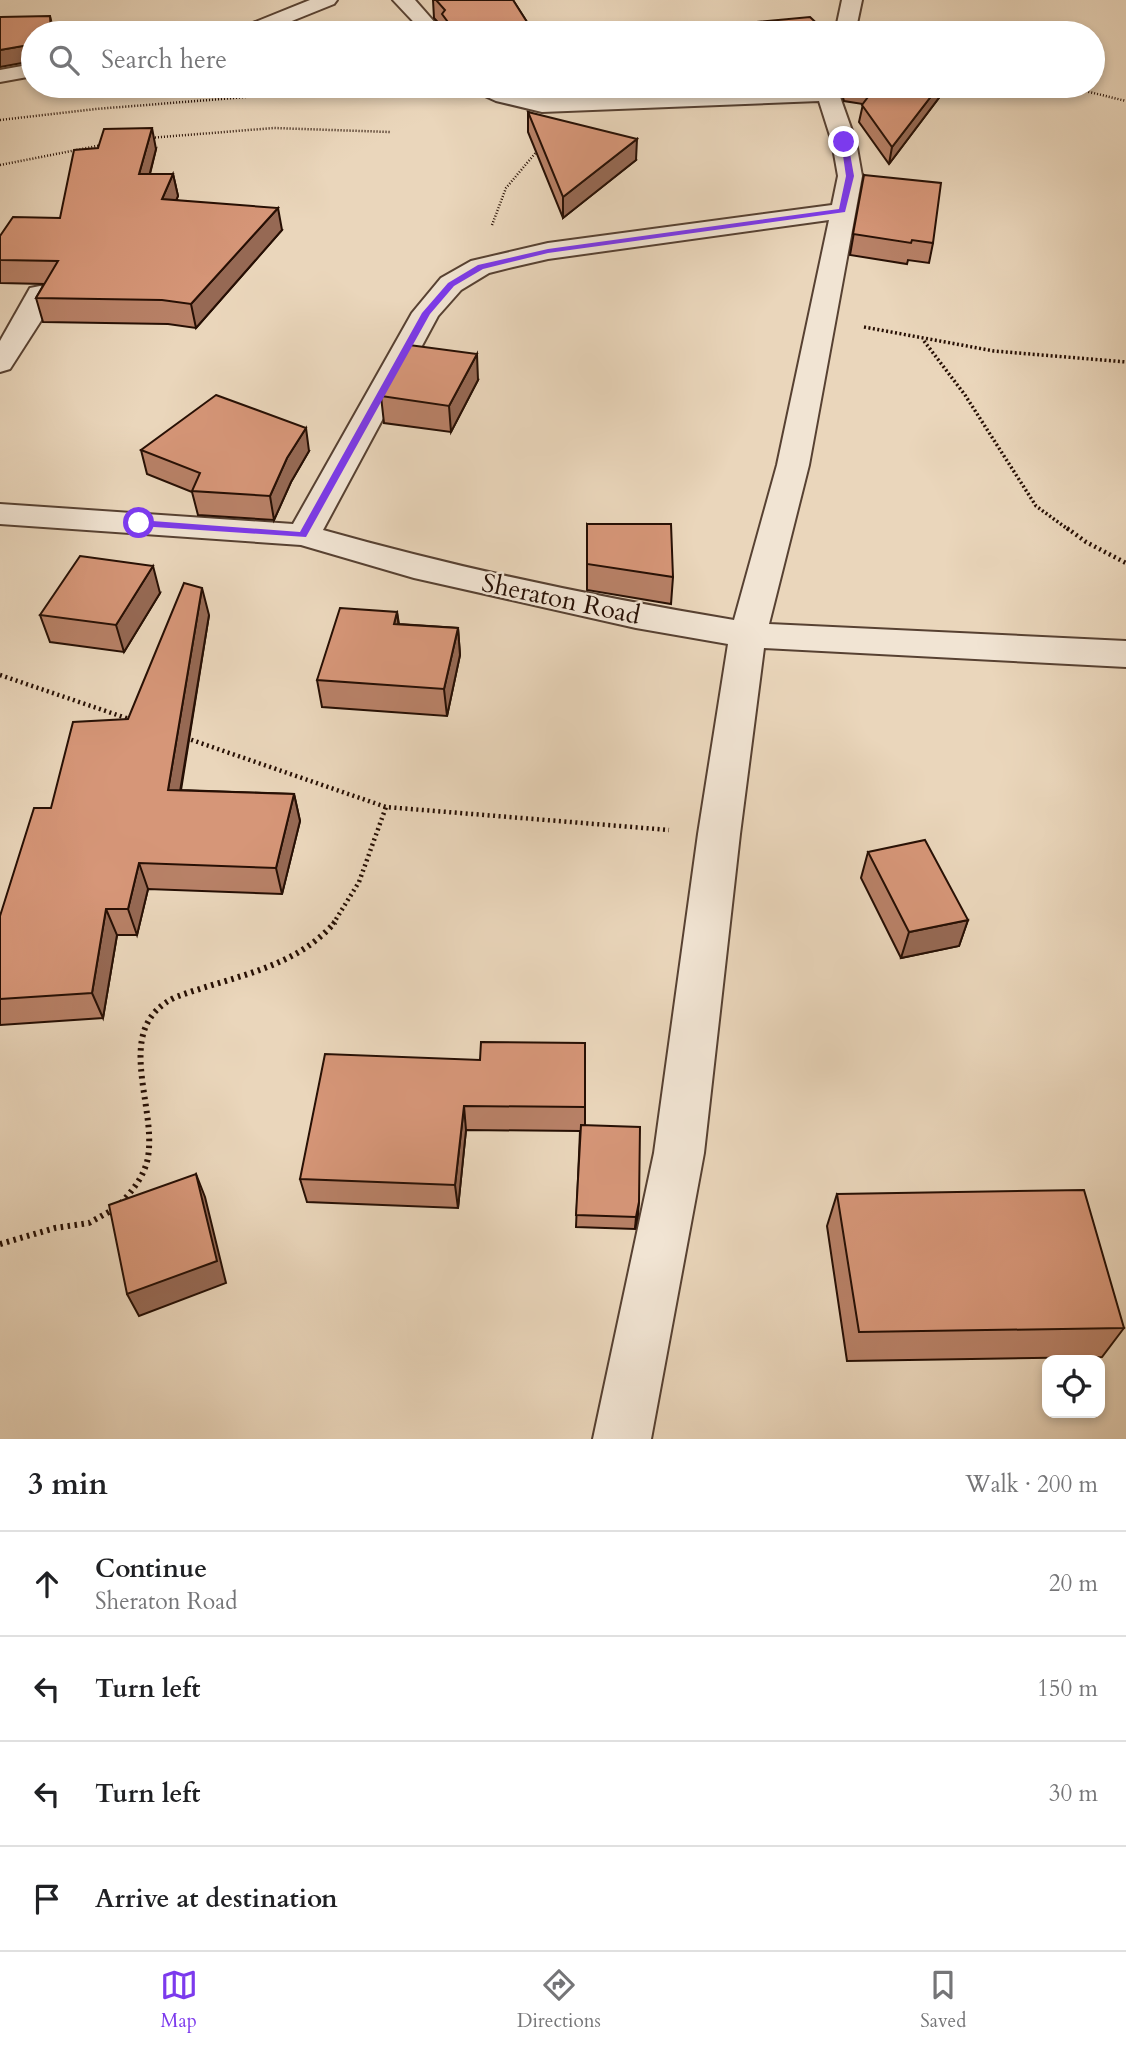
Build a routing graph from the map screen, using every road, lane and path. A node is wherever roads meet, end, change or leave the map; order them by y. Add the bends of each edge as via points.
1 (327, 0) edge
2 (403, 0) edge
3 (852, 0) edge
4 (274, 21) edge
5 (424, 21) edge
6 (848, 21) edge
7 (21, 72) edge
8 (21, 74) edge
9 (0, 76) edge
10 (0, 83) edge
11 (1105, 96) edge
12 (262, 98) edge
13 (512, 98) edge
14 (676, 98) edge
15 (832, 98) edge
16 (1126, 101) edge
17 (542, 105) junction
18 (0, 120) edge
19 (390, 132) dead end
20 (145, 139) edge
21 (107, 144) edge
22 (0, 165) edge
23 (842, 211) junction
24 (480, 267) junction
25 (40, 294) edge
26 (822, 318) junction
27 (924, 341) junction
28 (1126, 362) edge
29 (0, 363) edge
30 (0, 514) edge
31 (303, 535) junction
32 (1126, 563) edge
33 (748, 635) junction
34 (1126, 654) edge
35 (0, 675) edge
36 (135, 721) edge
37 (175, 734) edge
38 (386, 807) junction
39 (719, 834) junction
40 (0, 1244) edge
41 (622, 1439) edge

1 - 4 street
2 - 5 street
3 - 6 street
7 - 9 street
8 - 10 street
11 - 16 path
12 - 18 path via 75,110
13 - 17 street
14 - 17 street
15 - 23 street via 850,176
17 - 24 path via 543,136 537,155 506,188
19 - 20 path via 274,128
21 - 22 path
23 - 24 street via 548,251
23 - 26 street
24 - 31 street via 451,284 426,313
25 - 29 street
26 - 27 path
26 - 33 street via 793,465
27 - 28 path
27 - 32 path via 1036,506 1086,542
30 - 31 street, Sheraton Road
31 - 33 street, Sheraton Road via 529,593
33 - 34 street, Sheraton Road
33 - 39 street
35 - 36 path
37 - 38 path
38 - 39 path
38 - 40 path via 364,873 348,903 311,945 263,970 173,998 151,1015 142,1040 149,1155 135,1188 117,1207 89,1223
39 - 41 street via 679,1153

